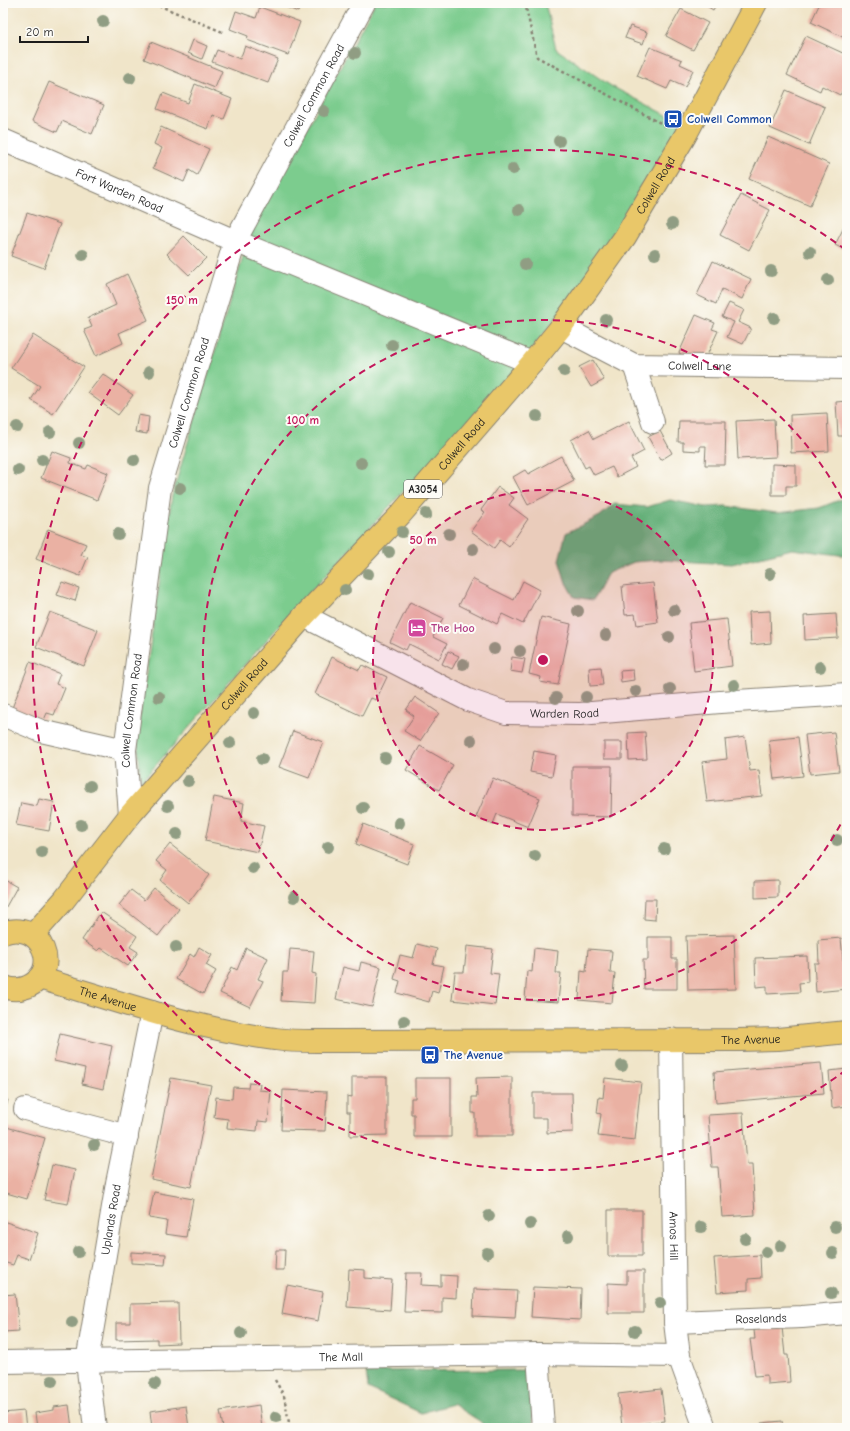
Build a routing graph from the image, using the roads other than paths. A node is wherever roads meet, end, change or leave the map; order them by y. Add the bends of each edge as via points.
1 (364, 3) edge
2 (756, 3) edge
3 (3, 140) edge
4 (235, 241) junction
5 (561, 327) junction
6 (532, 363) junction
7 (634, 365) junction
8 (847, 368) edge
9 (653, 422) dead end
10 (304, 616) junction
11 (847, 694) edge
12 (3, 715) edge
13 (125, 750) junction
14 (130, 815) junction
15 (3, 933) edge
16 (33, 935) junction
17 (39, 978) junction
18 (4, 988) edge
19 (152, 1012) junction
20 (847, 1032) edge
21 (671, 1039) junction
22 (25, 1109) dead end
23 (127, 1136) junction
24 (847, 1313) edge
25 (675, 1322) junction
26 (538, 1354) junction
27 (679, 1356) junction
28 (3, 1362) edge
29 (87, 1362) junction
30 (95, 1428) edge
31 (543, 1428) edge
32 (705, 1428) edge

1 - 4 street, Colwell Common Road
2 - 5 main road, Colwell Road / A3054 via 685,136 625,236
3 - 4 street, Fort Warden Road
4 - 6 street, Fort Warden Road
4 - 13 street, Colwell Common Road via 160,488
5 - 6 main road, Colwell Road / A3054
5 - 7 street, Colwell Lane
6 - 10 main road, Colwell Road / A3054 via 401,514
7 - 8 street, Colwell Lane
7 - 9 street
10 - 11 street, Warden Road via 468,700 506,713 580,714
10 - 14 main road, Colwell Road / A3054
12 - 13 street via 41,731
13 - 14 street, Colwell Common Road
14 - 16 main road, Colwell Road / A3054 via 64,900
15 - 16 main road via 12,929 23,930
16 - 17 main road via 40,942 46,956 45,966
17 - 18 main road via 22,989
17 - 19 main road, The Avenue
19 - 21 main road, The Avenue via 231,1032 276,1040
19 - 23 street, Uplands Road
20 - 21 main road, The Avenue via 778,1039
21 - 25 street, Amos Hill
22 - 23 street
23 - 29 street, Uplands Road
24 - 25 street, Roselands
25 - 27 street, Amos Hill
26 - 27 street, The Mall
26 - 29 street, The Mall
26 - 31 street
27 - 32 street, Amos Hill
28 - 29 street, The Mall
29 - 30 street, Uplands Road

